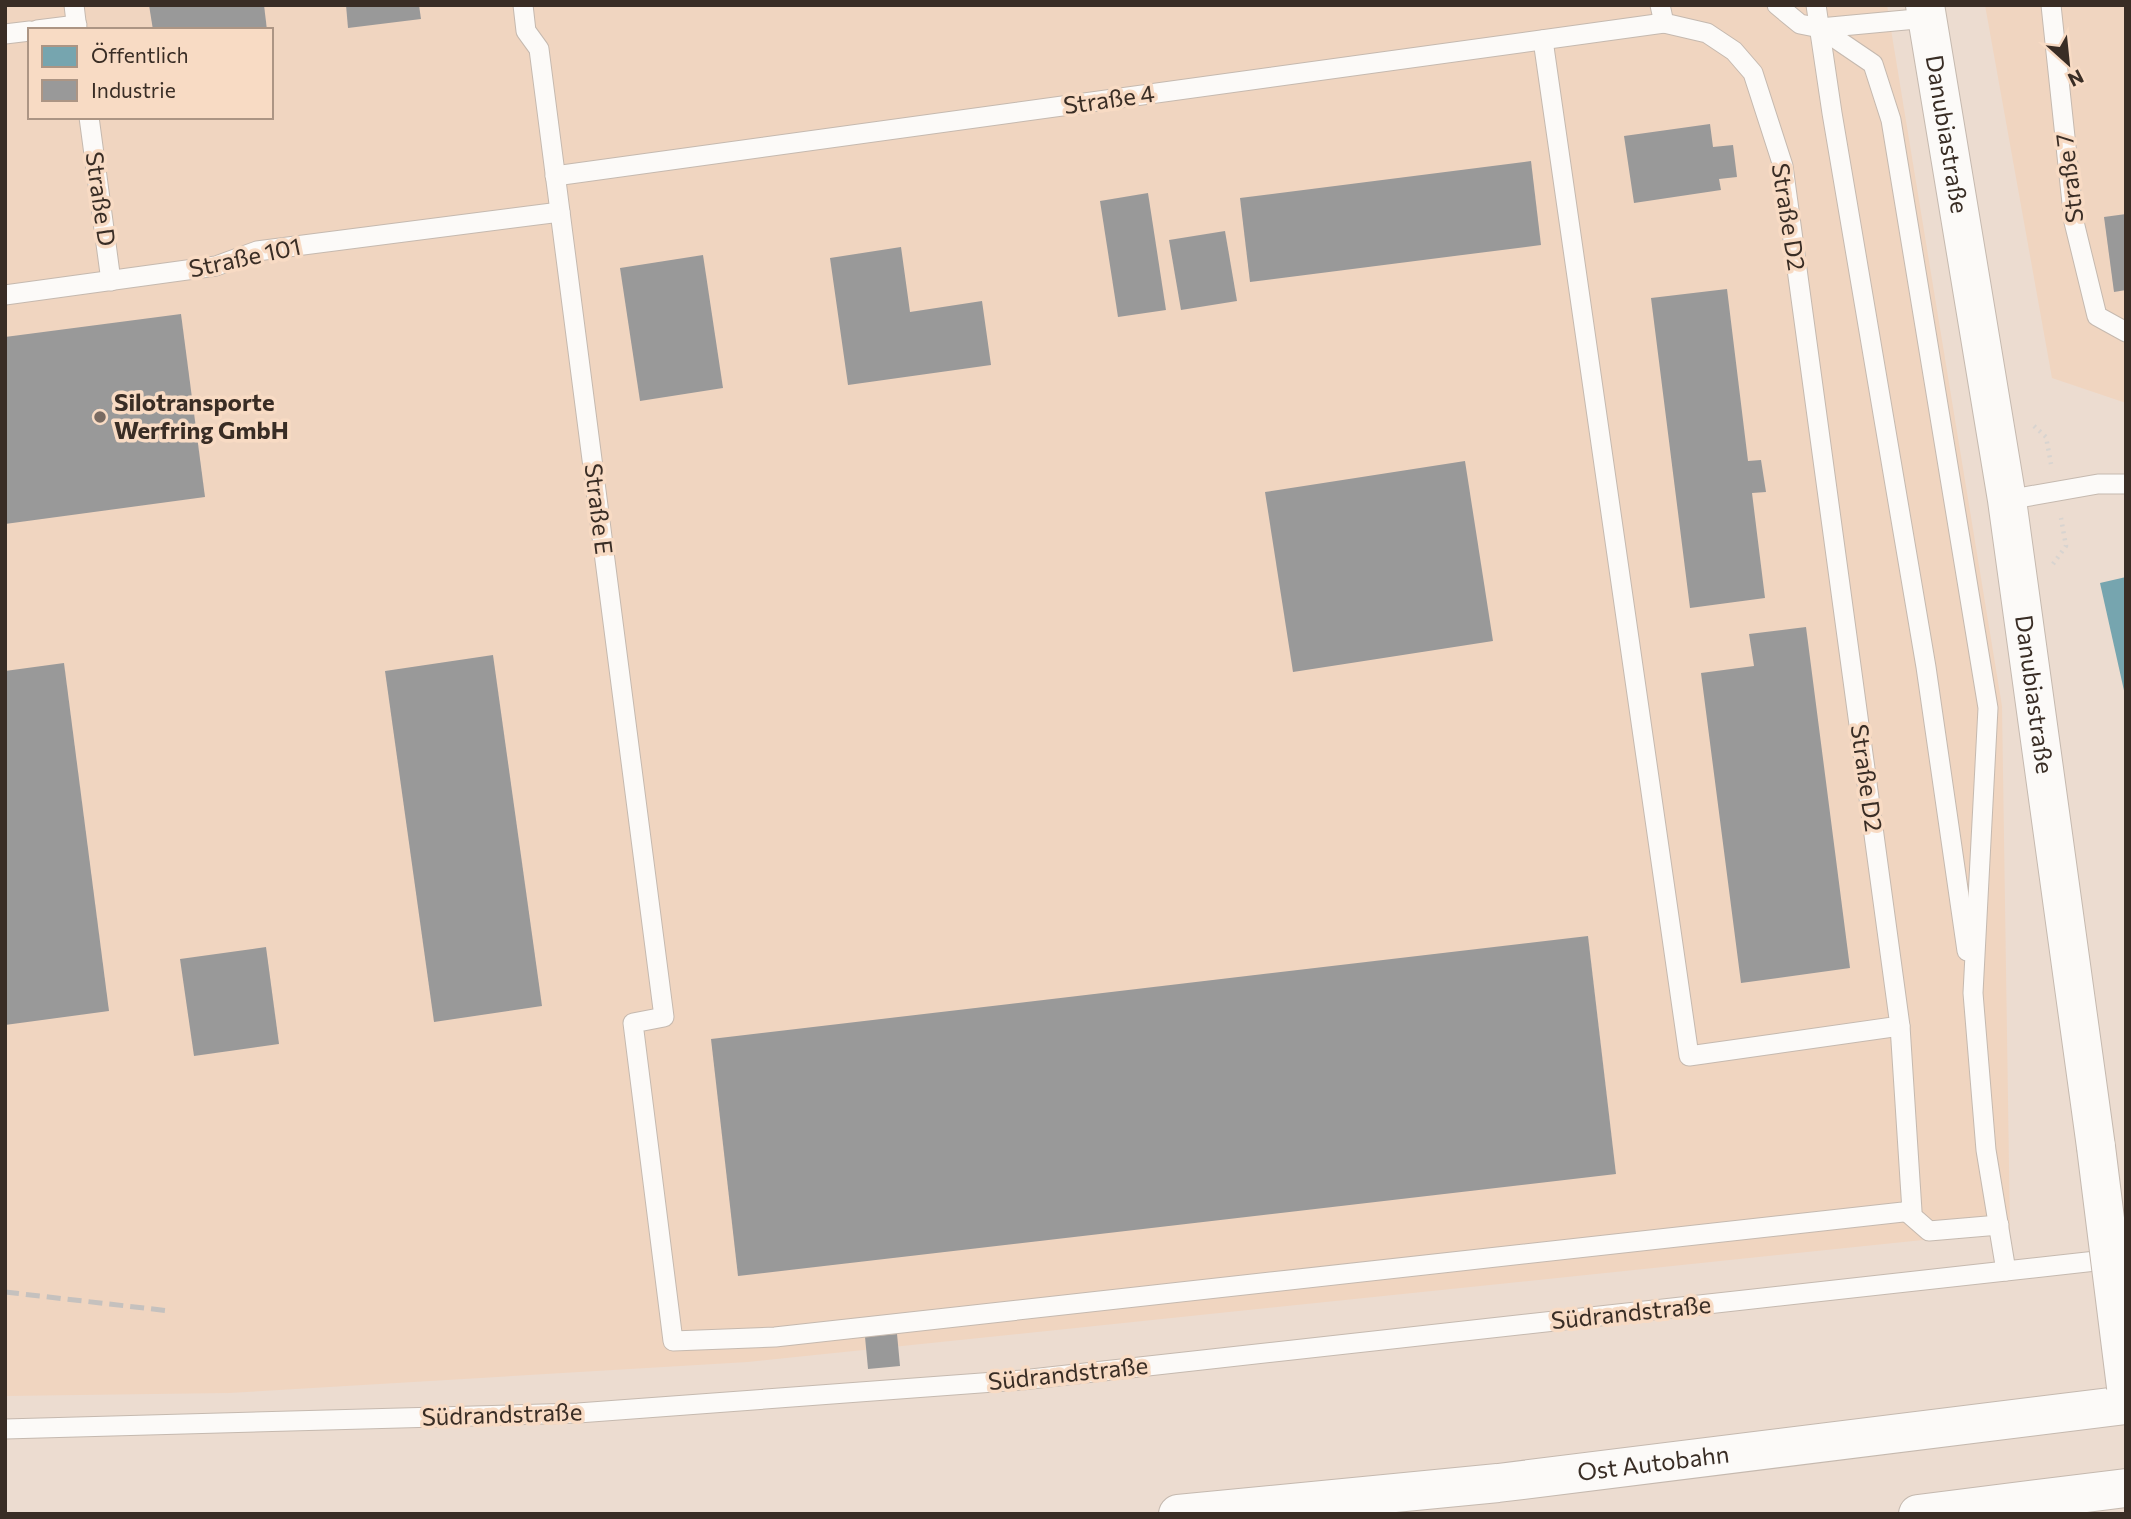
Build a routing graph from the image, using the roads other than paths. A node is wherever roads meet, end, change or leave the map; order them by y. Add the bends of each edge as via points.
1 (523, 5) edge
2 (1777, 5) edge
3 (1816, 5) edge
4 (2050, 5) edge
5 (1926, 11) edge
6 (1662, 14) edge
7 (76, 20) edge
8 (1820, 27) junction
9 (45, 28) edge
10 (28, 31) edge
11 (5, 34) edge
12 (1544, 40) junction
13 (89, 119) edge
14 (555, 176) junction
15 (560, 212) junction
16 (111, 281) junction
17 (5, 295) edge
18 (2126, 332) edge
19 (2126, 484) edge
20 (2007, 500) junction
21 (1973, 993) junction
22 (1900, 1026) junction
23 (1906, 1211) junction
24 (1999, 1225) junction
25 (2126, 1258) edge
26 (2007, 1271) junction
27 (2126, 1387) edge
28 (2126, 1405) edge
29 (5, 1429) edge
30 (2126, 1488) edge
31 (1178, 1514) edge
32 (1918, 1514) edge

1 - 14 lane, Straße E via 526,31 539,49
2 - 8 lane via 1800,24
3 - 8 lane
4 - 18 lane, Straße 7 via 2074,222 2097,316
5 - 8 lane
5 - 20 main road, Danubiastraße
6 - 12 lane, Straße 4 via 1595,33
6 - 22 lane, Straße D2 via 1707,33 1734,51 1753,73 1783,166
7 - 9 lane
8 - 21 lane via 1926,667
8 - 21 lane via 1872,64 1891,120 1989,708
10 - 11 lane
12 - 14 lane, Straße 4
12 - 22 lane via 1689,1056
13 - 16 lane, Straße D
14 - 15 lane, Straße E
15 - 16 lane, Straße 101 via 257,251 216,266
15 - 23 lane, Straße E via 664,1017 633,1023 673,1341 775,1337
16 - 17 lane, Straße 101
19 - 20 lane via 2098,484
20 - 27 main road, Danubiastraße, bridge
21 - 24 lane via 1986,1150
22 - 23 lane, Straße D2 via 1912,1211
23 - 24 lane via 1929,1231
24 - 26 lane
25 - 26 lane, Südrandstraße
26 - 29 lane, Südrandstraße via 1022,1380 578,1413
28 - 31 main road, Ost Autobahn via 1498,1483
30 - 32 main road

